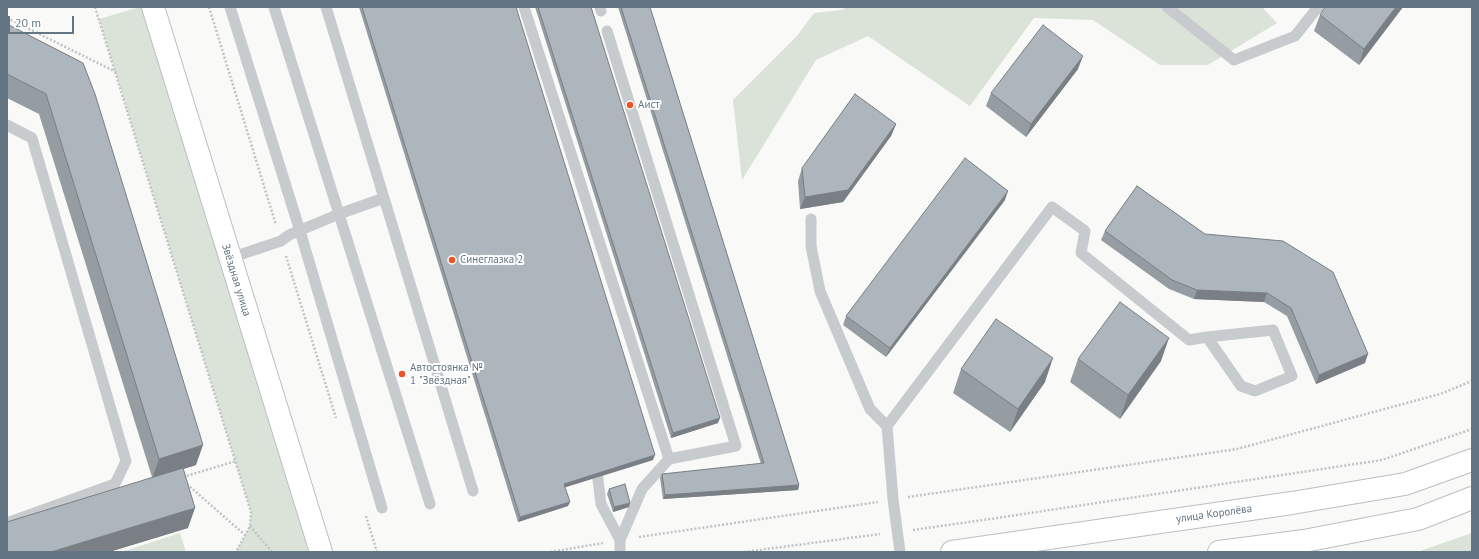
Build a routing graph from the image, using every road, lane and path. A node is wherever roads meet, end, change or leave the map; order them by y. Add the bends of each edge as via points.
1 (96, 7) edge
2 (153, 7) edge
3 (209, 7) edge
4 (230, 7) edge
5 (274, 7) edge
6 (326, 7) edge
7 (524, 7) edge
8 (1167, 7) edge
9 (1318, 7) edge
10 (7, 18) edge
11 (607, 32) dead end
12 (116, 72) junction
13 (7, 125) edge
14 (384, 198) junction
15 (339, 214) junction
16 (811, 220) dead end
17 (300, 231) junction
18 (281, 241) junction
19 (230, 258) junction
20 (1207, 338) junction
21 (1472, 381) edge
22 (337, 423) dead end
23 (887, 426) junction
24 (1472, 429) edge
25 (593, 455) edge
26 (669, 459) junction
27 (1472, 460) edge
28 (236, 461) junction
29 (473, 491) dead end
30 (1472, 498) edge
31 (893, 500) junction
32 (430, 504) dead end
33 (382, 508) dead end
34 (366, 514) dead end
35 (7, 523) edge
36 (250, 526) junction
37 (898, 532) junction
38 (245, 534) junction
39 (620, 540) junction
40 (236, 552) edge
41 (272, 552) edge
42 (320, 552) edge
43 (377, 552) edge
44 (550, 552) edge
45 (620, 552) edge
46 (744, 552) edge
47 (900, 552) edge
48 (952, 552) edge
49 (1219, 552) edge

1 - 12 path
2 - 19 main road, Звёздная улица
3 - 18 path
4 - 17 lane
5 - 15 lane
6 - 14 lane
7 - 26 lane
8 - 9 lane via 1234,60 1295,36
10 - 12 path
11 - 26 lane via 736,446
12 - 28 path
13 - 35 lane via 32,138 126,461 115,484
14 - 15 lane
14 - 29 lane
15 - 17 lane
15 - 32 lane
16 - 23 lane via 811,246 820,291 870,409
17 - 18 lane
17 - 33 lane
18 - 19 lane
18 - 22 path
19 - 42 main road, Звёздная улица
20 - 20 lane via 1273,330 1292,376 1255,391 1241,386
20 - 23 lane via 1189,340 1081,253 1085,231 1052,207
21 - 31 path via 1440,394 1237,449
23 - 31 lane
24 - 37 path via 1382,460
25 - 39 lane via 601,504
26 - 39 lane via 642,489
27 - 48 main road, улица Королёва via 1406,484
28 - 36 path via 252,512
28 - 38 path via 181,478
30 - 49 main road via 1418,519 1304,541
31 - 37 lane
31 - 39 path
34 - 43 path
36 - 38 path
36 - 41 path
37 - 46 path
37 - 47 lane
38 - 40 path
39 - 44 path
39 - 45 lane

